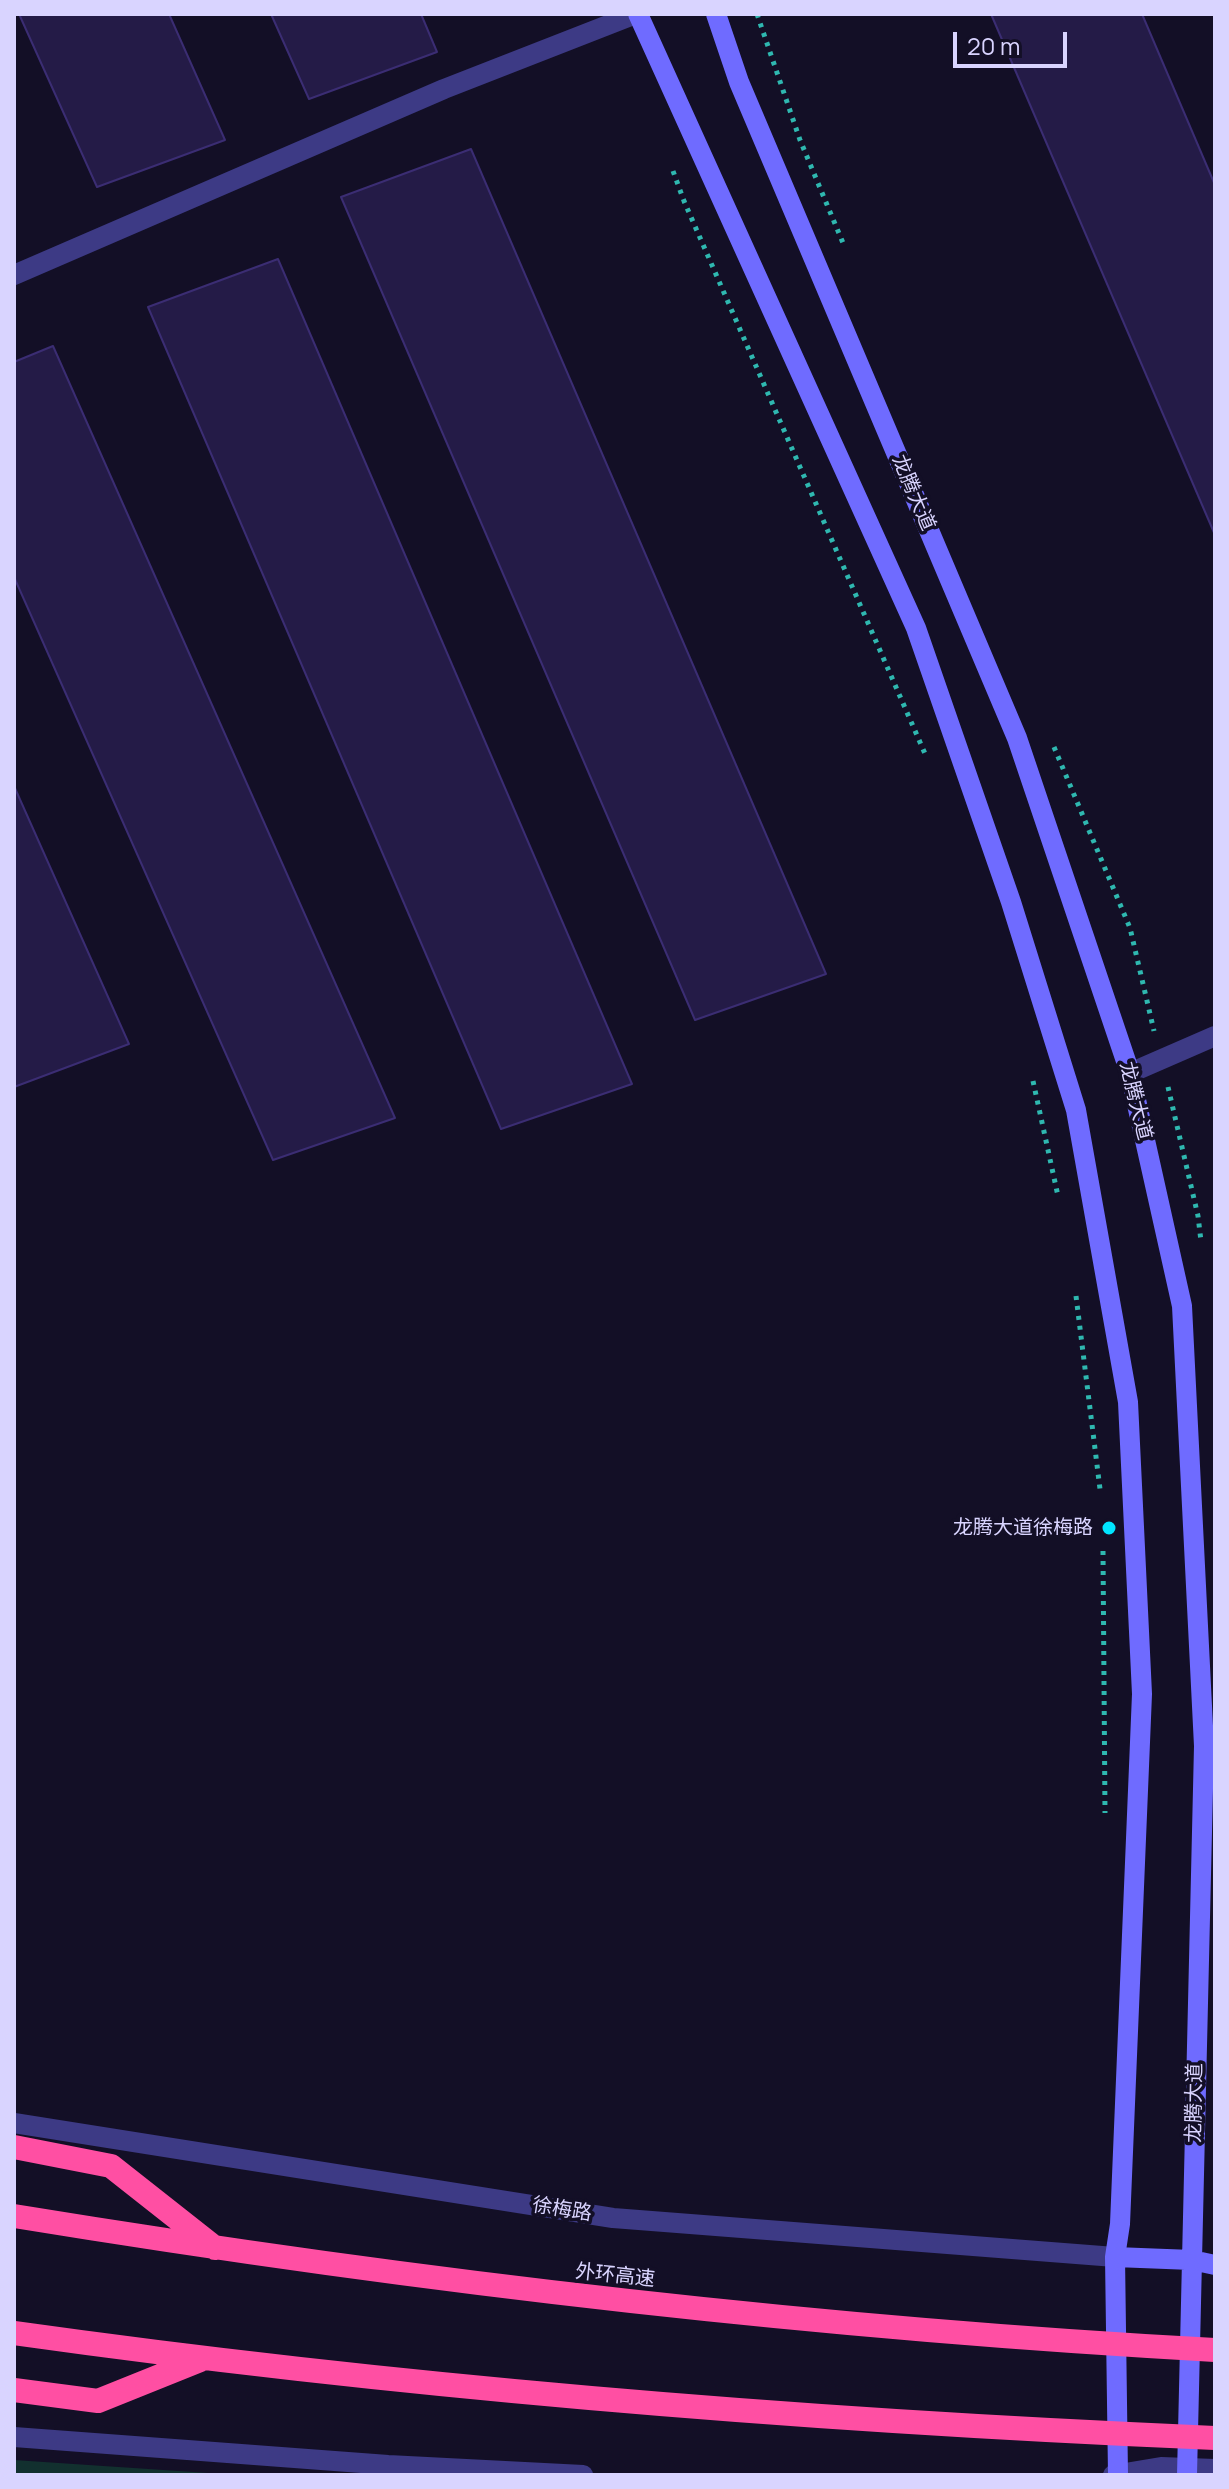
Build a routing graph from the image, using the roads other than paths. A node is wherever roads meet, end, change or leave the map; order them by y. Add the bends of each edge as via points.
1 (637, 14) edge
2 (716, 14) edge
3 (583, 24) edge
4 (14, 275) edge
5 (1215, 1036) edge
6 (1130, 1073) junction
7 (14, 2123) edge
8 (14, 2147) edge
9 (14, 2216) edge
10 (217, 2249) junction
11 (1115, 2257) junction
12 (1192, 2260) junction
13 (1215, 2265) edge
14 (14, 2333) edge
15 (1215, 2350) edge
16 (202, 2359) junction
17 (14, 2390) edge
18 (14, 2437) edge
19 (1215, 2438) edge
20 (1215, 2469) edge
21 (1187, 2472) edge
22 (1117, 2474) edge
23 (583, 2475) edge

1 - 3 street
1 - 11 main road via 916,628 1076,1110 1128,1402 1142,1694
2 - 6 main road, 龙腾大道 via 739,82 1017,738
3 - 4 street
5 - 6 street
6 - 12 main road, 龙腾大道 via 1182,1306 1204,1746
7 - 11 street, 徐梅路 via 613,2218
8 - 10 highway via 111,2166
9 - 10 highway, 外环高速
10 - 15 highway, 外环高速 via 698,2310
11 - 12 main road
11 - 22 main road
12 - 13 main road
12 - 21 main road, 龙腾大道
14 - 16 highway
16 - 17 highway via 98,2401
16 - 19 highway via 751,2413
18 - 23 street
20 - 21 street
21 - 22 street via 1161,2467

